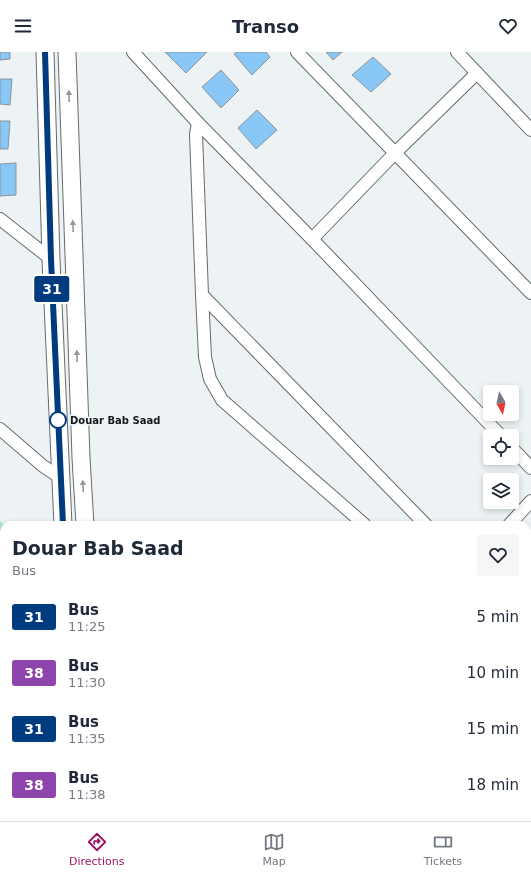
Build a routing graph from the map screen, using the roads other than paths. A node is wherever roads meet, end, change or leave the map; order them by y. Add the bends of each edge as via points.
1 (45, 52) edge
2 (67, 52) edge
3 (133, 52) edge
4 (297, 52) edge
5 (457, 52) edge
6 (477, 73) junction
7 (198, 123) junction
8 (531, 130) edge
9 (395, 153) junction
10 (0, 219) edge
11 (312, 239) junction
12 (51, 259) junction
13 (531, 293) edge
14 (202, 295) junction
15 (0, 428) edge
16 (494, 429) edge
17 (519, 455) edge
18 (531, 468) edge
19 (61, 478) junction
20 (531, 501) edge
21 (63, 521) edge
22 (85, 521) edge
23 (360, 521) edge
24 (422, 521) edge
25 (513, 521) edge

1 - 12 main road
22 -> 2 main road
3 - 7 street
4 - 9 street
5 - 6 street
6 - 8 street
6 - 9 street
7 - 11 street
7 - 14 street via 196,134
9 - 11 street
9 - 13 street
10 - 12 street
11 - 16 street
12 - 19 main road
14 - 23 street via 205,357 210,379 222,400
14 - 24 street
15 - 19 street via 43,466
17 - 18 street
19 - 21 main road
20 - 25 street

